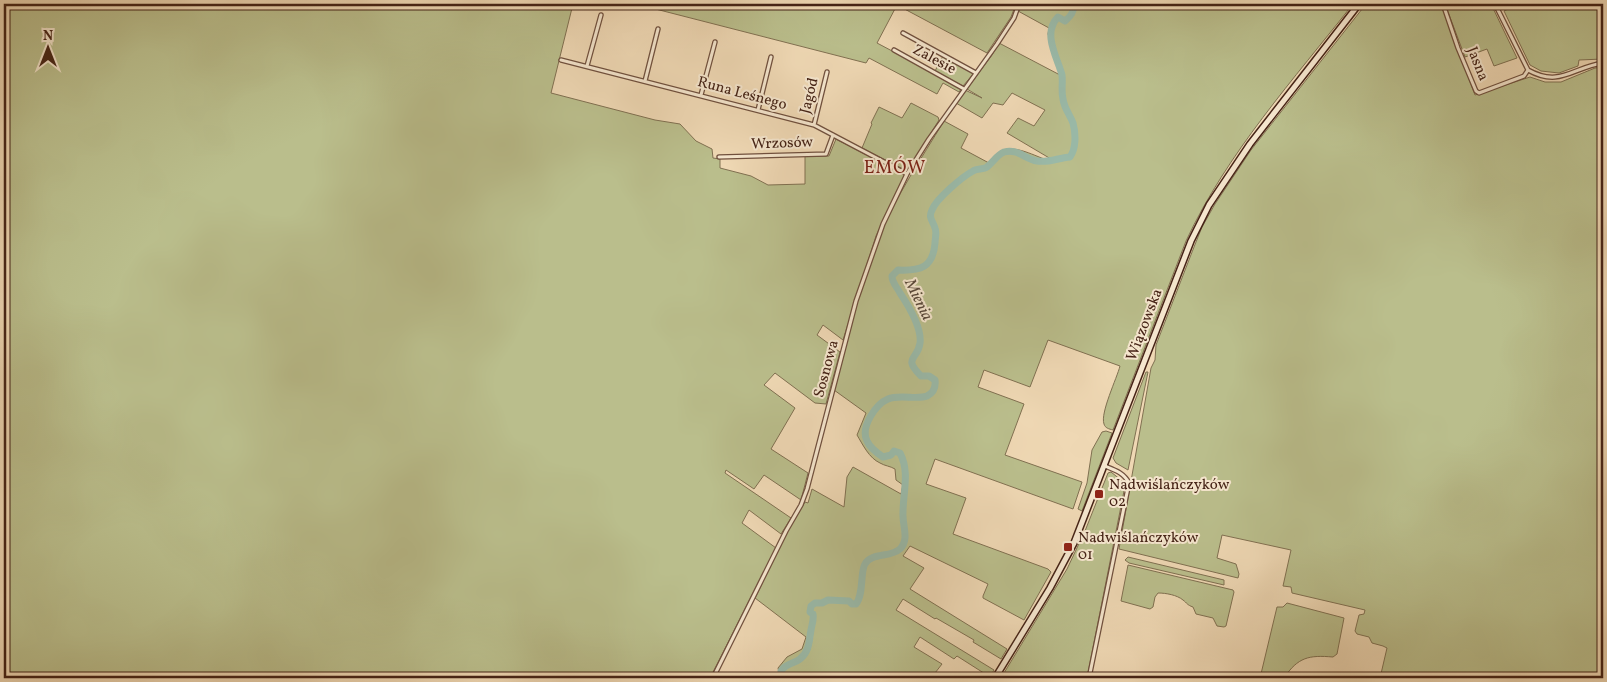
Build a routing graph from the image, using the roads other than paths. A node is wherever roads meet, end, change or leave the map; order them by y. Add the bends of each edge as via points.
1 (1019, 4) edge
2 (1360, 4) edge
3 (1444, 4) edge
4 (1495, 4) edge
5 (601, 15) dead end
6 (658, 29) dead end
7 (903, 33) dead end
8 (715, 42) dead end
9 (894, 50) dead end
10 (771, 57) dead end
11 (561, 60) dead end
12 (1603, 63) edge
13 (587, 66) junction
14 (1528, 70) junction
15 (827, 72) dead end
16 (976, 73) junction
17 (644, 81) junction
18 (964, 89) junction
19 (701, 95) junction
20 (758, 110) junction
21 (814, 125) junction
22 (833, 135) junction
23 (719, 157) dead end
24 (907, 174) junction
25 (1105, 466) junction
26 (713, 678) edge
27 (995, 678) edge
28 (1090, 678) edge

1 - 16 street, Sosnowa via 1014,18
2 - 25 main road, Wiązowska via 1250,144 1204,213
3 - 14 street, Jasna via 1476,91 1479,93 1524,76
4 - 14 street
5 - 13 street
6 - 17 street
7 - 16 street
8 - 19 street
9 - 18 street, Zalesie
10 - 20 street
11 - 13 street, Runa Leśnego
12 - 14 street via 1557,78 1545,78
13 - 17 street, Runa Leśnego
15 - 21 street, Jagód
16 - 18 street, Sosnowa
17 - 19 street, Runa Leśnego
18 - 24 street, Sosnowa
19 - 20 street, Runa Leśnego
20 - 21 street, Runa Leśnego
21 - 22 street, Runa Leśnego
22 - 23 street, Wrzosów via 826,154
22 - 24 street, Runa Leśnego
24 - 26 street, Sosnowa via 878,237 856,301 803,500
25 - 27 main road, Wiązowska via 1071,550
25 - 28 street via 1120,473 1128,483

